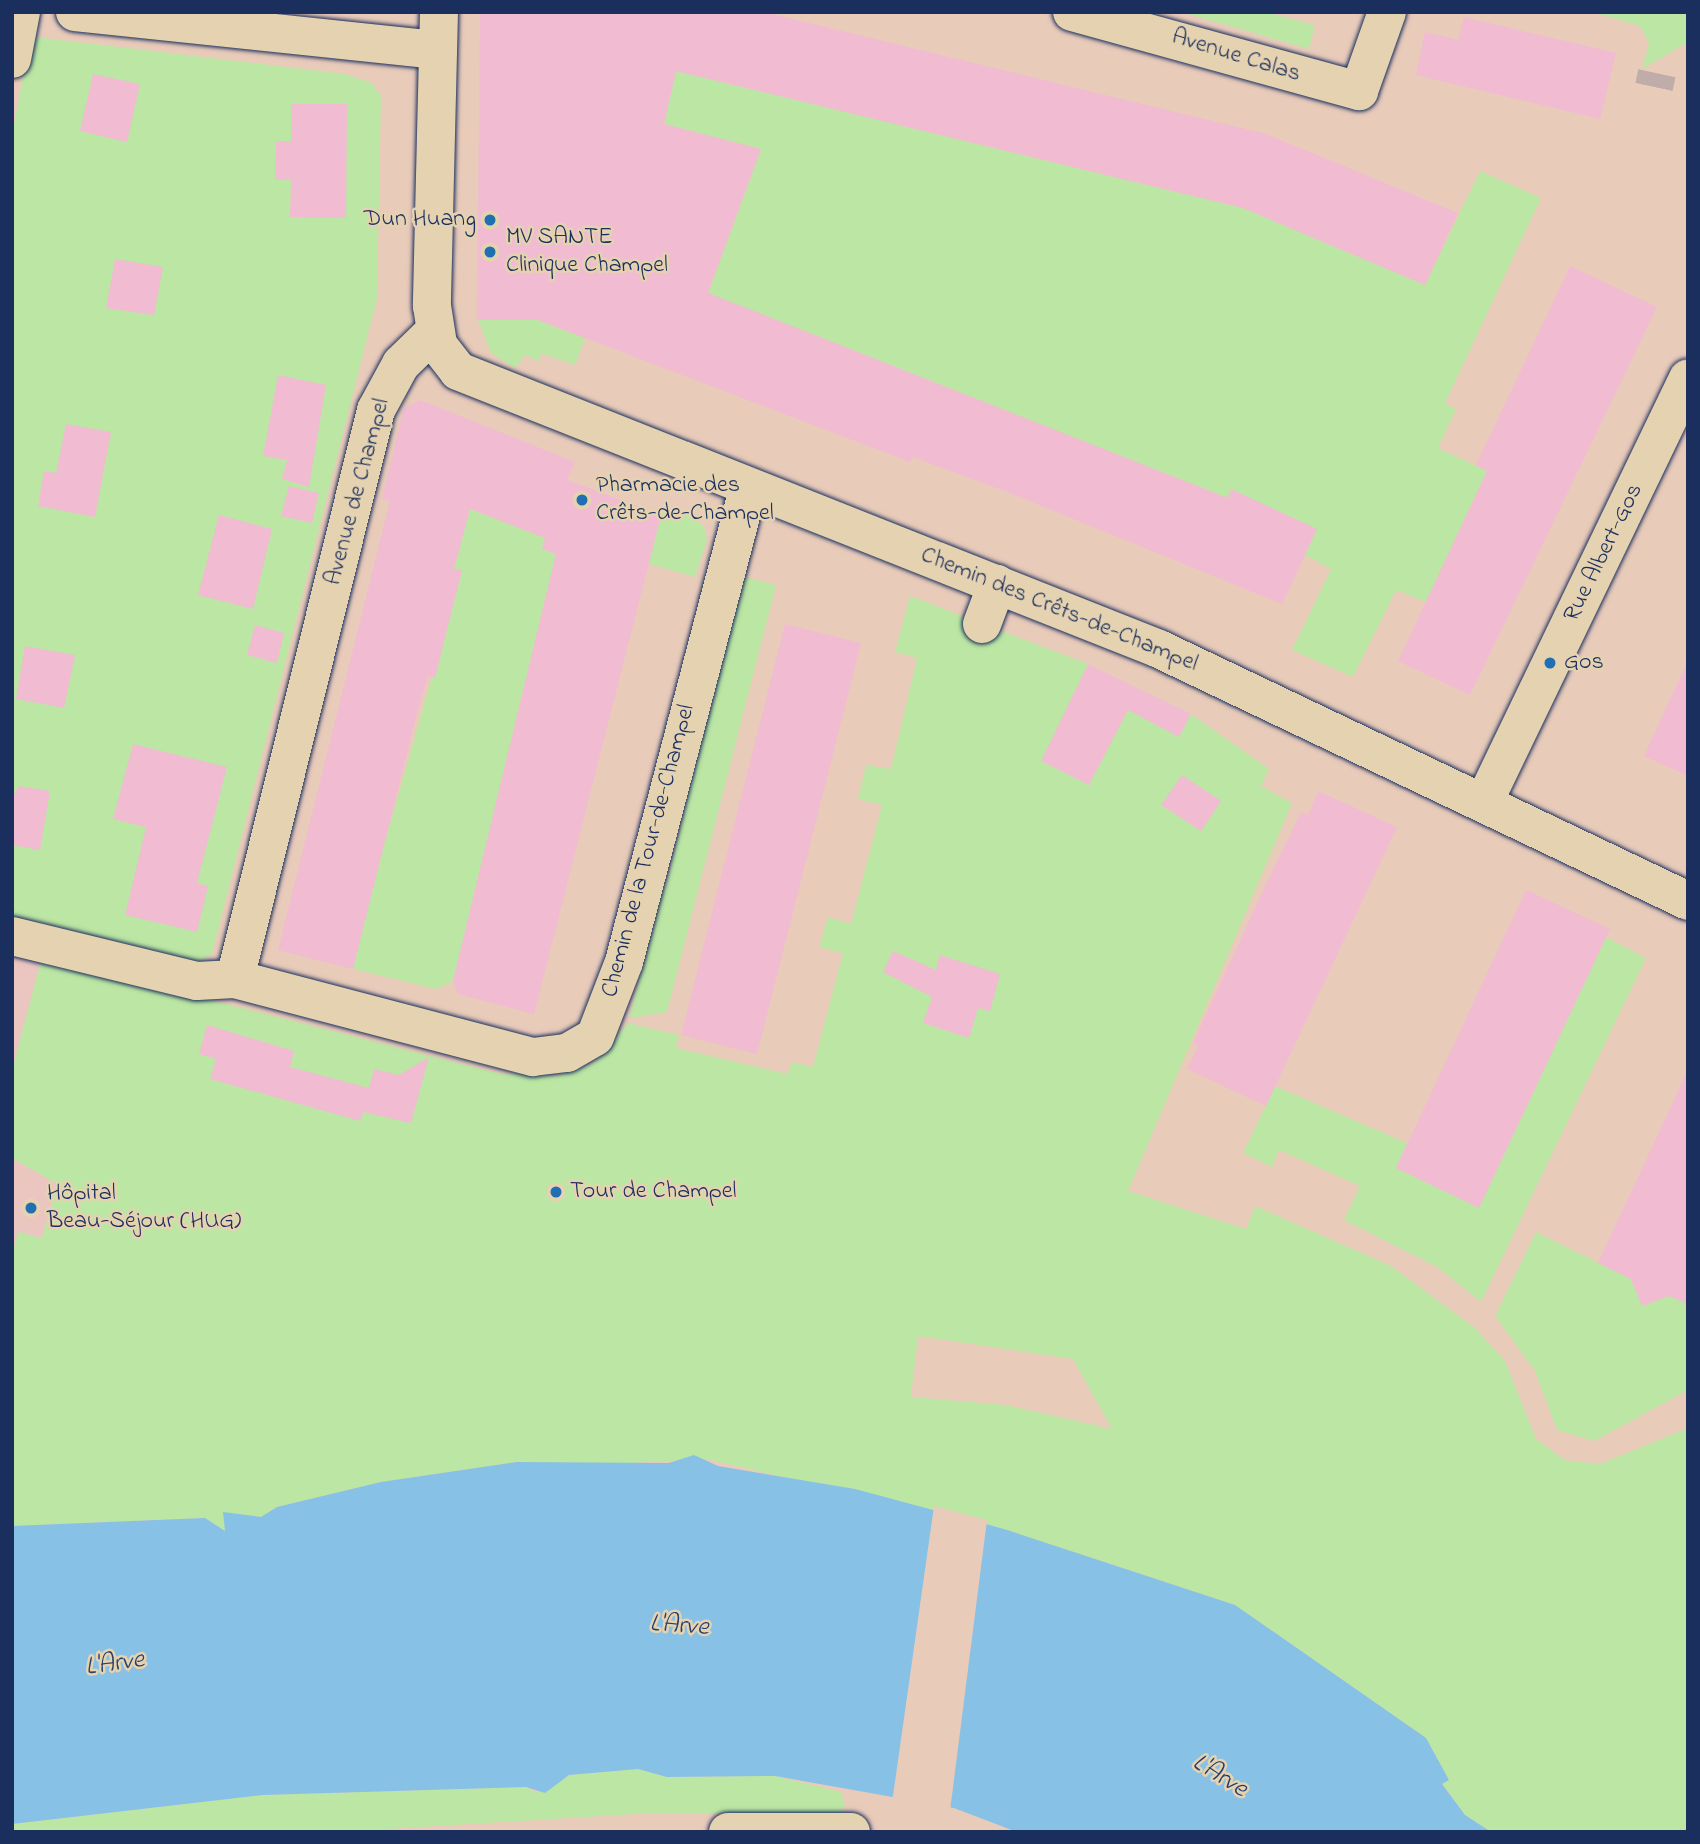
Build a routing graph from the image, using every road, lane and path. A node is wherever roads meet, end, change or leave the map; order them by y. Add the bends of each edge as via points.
1 (21, 12) edge
2 (75, 12) edge
3 (439, 12) edge
4 (1072, 12) edge
5 (1387, 12) edge
6 (438, 50) junction
7 (12, 59) edge
8 (434, 332) junction
9 (1688, 379) edge
10 (749, 487) junction
11 (997, 583) junction
12 (982, 624) dead end
13 (1484, 802) junction
14 (1688, 901) edge
15 (24, 938) edge
16 (235, 979) junction
17 (728, 1832) edge
18 (851, 1832) edge

1 - 7 street
2 - 6 street
3 - 6 street
4 - 5 street, Avenue Calas via 1359,91
6 - 8 street
8 - 10 street, Chemin des Crêts-de-Champel via 451,363 482,384
8 - 16 street, Avenue de Champel via 393,374 376,410
9 - 13 street, Rue Albert-Gos
10 - 11 street, Chemin des Crêts-de-Champel
10 - 16 street, Chemin de la Tour-de-Champel via 627,951 596,1037 566,1053 533,1057
11 - 12 street
11 - 13 street, Chemin des Crêts-de-Champel via 1210,672
13 - 14 street, Chemin des Crêts-de-Champel
15 - 16 street, Chemin de la Tour-de-Champel via 197,981
17 - 18 street

